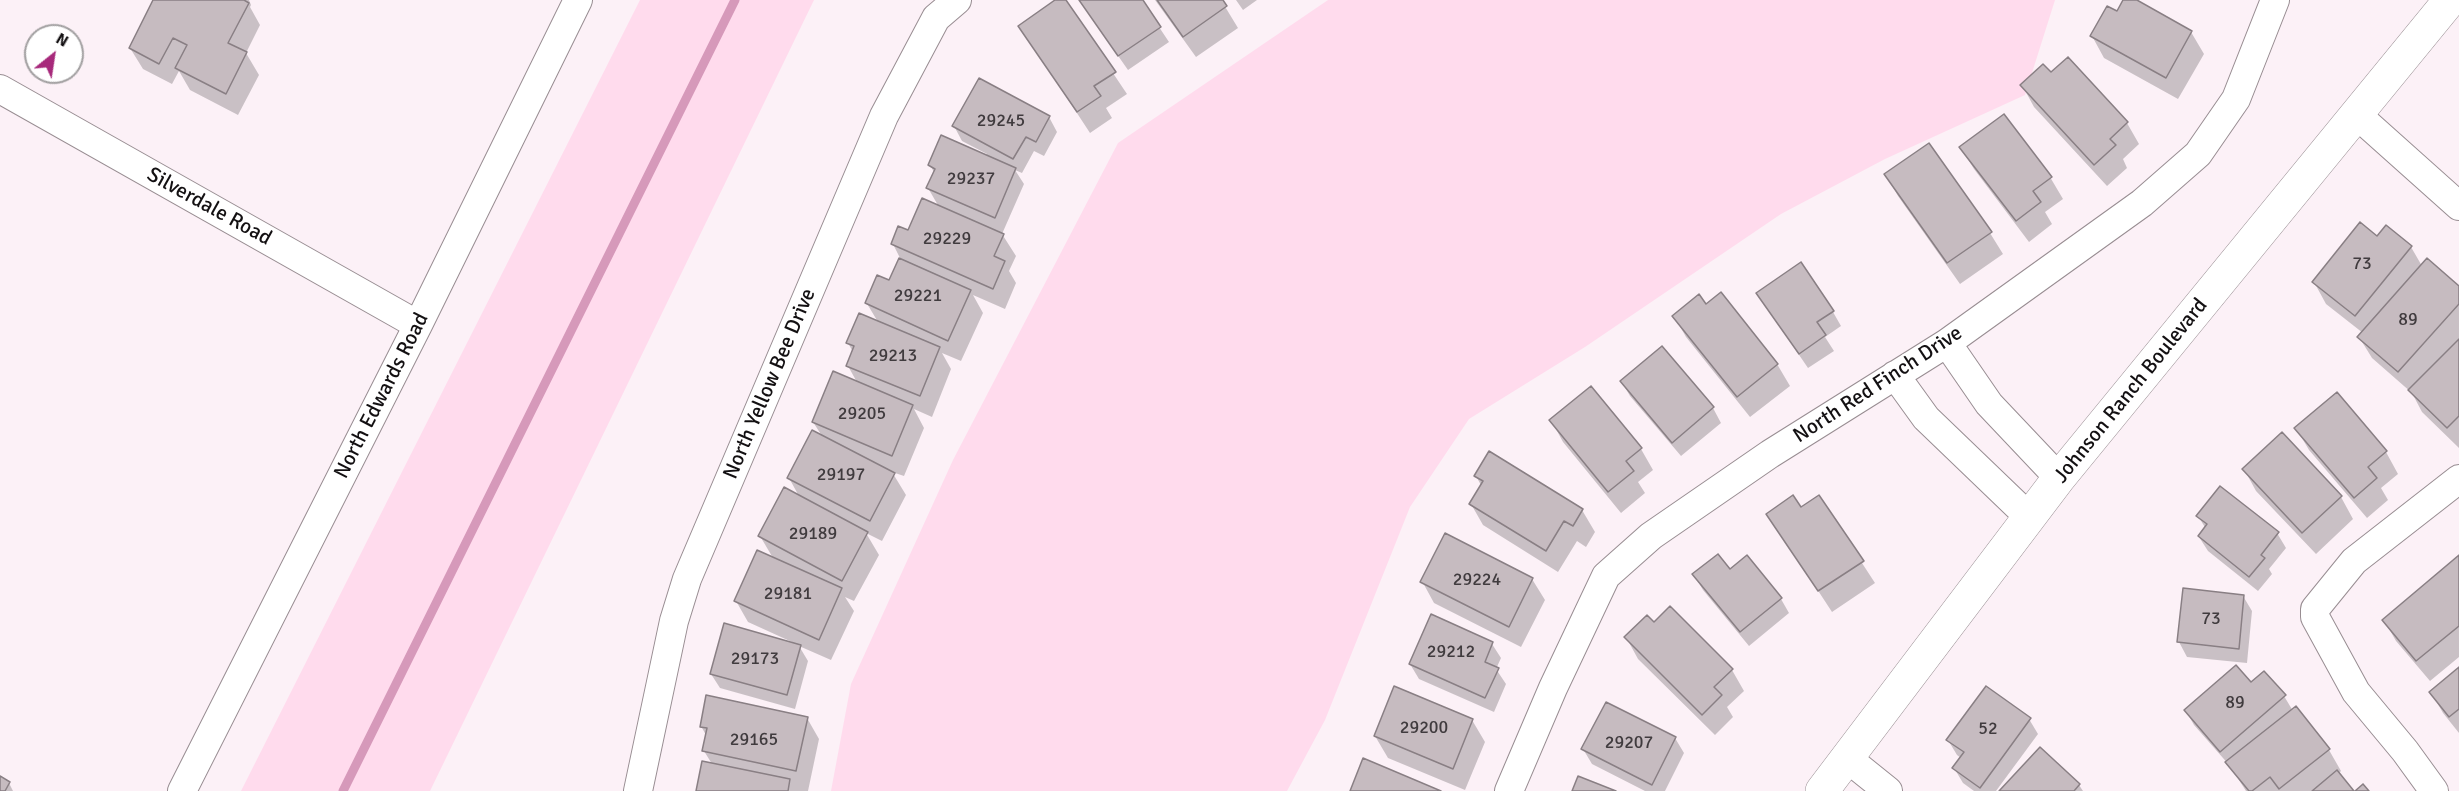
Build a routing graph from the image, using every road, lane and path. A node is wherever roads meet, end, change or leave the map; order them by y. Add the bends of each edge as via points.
1 (578, 0) edge
2 (957, 0) edge
3 (2275, 0) edge
4 (2450, 0) edge
5 (0, 89) edge
6 (2356, 114) junction
7 (2459, 206) edge
8 (418, 325) junction
9 (1947, 342) junction
10 (1895, 375) junction
11 (2059, 478) junction
12 (2459, 479) edge
13 (2030, 517) junction
14 (1847, 758) junction
15 (182, 791) edge
16 (638, 791) edge
17 (1509, 791) edge
18 (1822, 791) edge
19 (1888, 791) edge
20 (2434, 791) edge

1 - 8 street, North Edwards Road
2 - 16 street, North Yellow Bee Drive via 936,18 884,116 687,579 674,621
3 - 9 street, North Red Finch Drive via 2236,99 2198,154 2142,203
4 - 6 street, Johnson Ranch Boulevard
5 - 8 street, Silverdale Road
6 - 7 street
6 - 11 street, Johnson Ranch Boulevard
8 - 15 street, North Edwards Road
9 - 10 street, North Red Finch Drive
9 - 11 street via 1989,404
10 - 13 street via 1926,418
10 - 17 street, North Red Finch Drive via 1651,536 1606,576
11 - 13 street, Johnson Ranch Boulevard
12 - 20 street via 2354,561 2315,609 2315,617 2356,692
13 - 14 street, Johnson Ranch Boulevard
14 - 18 street, Johnson Ranch Boulevard
14 - 19 street

